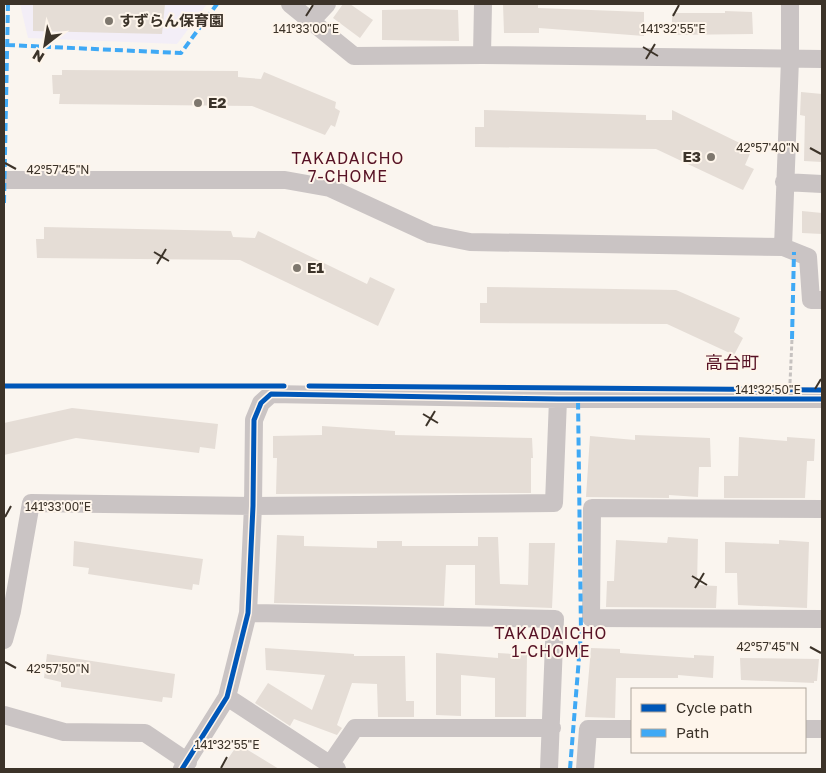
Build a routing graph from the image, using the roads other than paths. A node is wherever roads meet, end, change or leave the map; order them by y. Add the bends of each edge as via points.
1 (290, 4) edge
2 (327, 4) edge
3 (483, 4) edge
4 (790, 4) edge
5 (312, 20) junction
6 (482, 55) junction
7 (790, 59) junction
8 (822, 60) edge
9 (4, 180) edge
10 (784, 182) junction
11 (822, 184) edge
12 (783, 247) junction
13 (822, 300) edge
14 (558, 399) junction
15 (822, 399) edge
16 (253, 506) junction
17 (822, 509) edge
18 (248, 613) junction
19 (822, 619) edge
20 (4, 640) edge
21 (227, 697) junction
22 (4, 716) edge
23 (552, 728) junction
24 (631, 729) edge
25 (806, 729) edge
26 (822, 729) edge
27 (185, 765) edge
28 (331, 768) edge
29 (549, 769) edge
30 (586, 769) edge

1 - 5 street
2 - 5 street
3 - 6 street
4 - 7 street
5 - 6 street via 354,56
6 - 7 street
7 - 8 street
7 - 10 street
9 - 12 street via 285,180 330,188 430,234 470,242
10 - 11 street
10 - 12 street
12 - 13 street via 808,258 811,300
14 - 15 street
14 - 16 street via 271,394 261,403 254,420
14 - 16 street via 554,504
16 - 18 street
16 - 20 street via 30,503
17 - 19 street via 592,508 591,618
18 - 21 street
18 - 23 street via 555,619
21 - 27 street
21 - 28 street
22 - 27 street via 64,732 145,733
23 - 28 street via 356,728
23 - 29 street
24 - 30 street via 588,729
25 - 26 street

